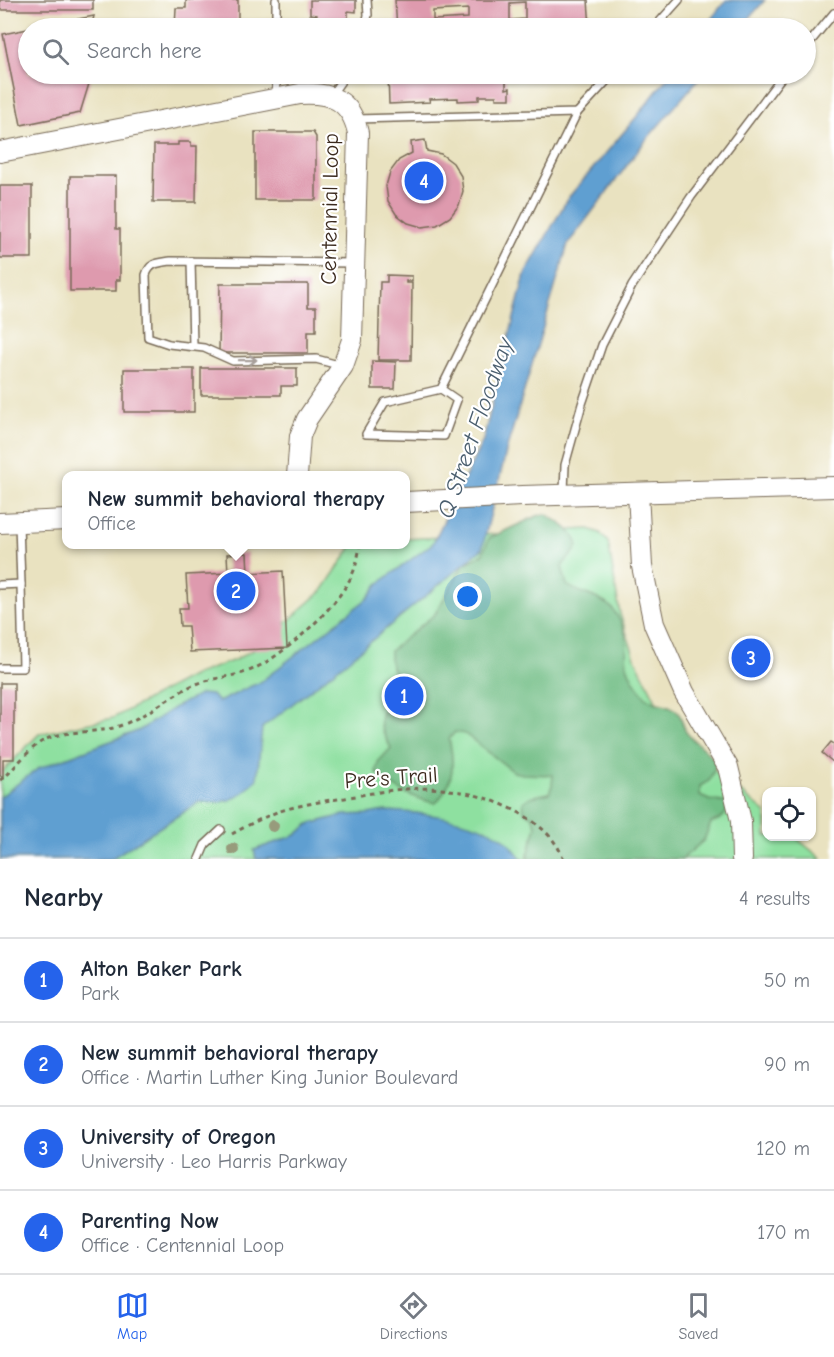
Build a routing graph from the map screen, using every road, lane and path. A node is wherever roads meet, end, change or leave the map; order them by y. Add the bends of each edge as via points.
1 (276, 0) edge
2 (367, 0) edge
3 (679, 0) edge
4 (673, 3) edge
5 (834, 13) edge
6 (276, 18) edge
7 (367, 18) edge
8 (662, 18) edge
9 (816, 35) edge
10 (276, 84) edge
11 (339, 84) edge
12 (604, 84) edge
13 (776, 84) edge
14 (330, 96) junction
15 (276, 98) junction
16 (577, 112) junction
17 (354, 119) junction
18 (0, 153) edge
19 (191, 261) junction
20 (354, 263) junction
21 (193, 346) junction
22 (343, 366) junction
23 (441, 389) junction
24 (297, 471) edge
25 (834, 487) edge
26 (639, 493) junction
27 (564, 495) junction
28 (410, 502) edge
29 (62, 520) edge
30 (10, 523) edge
31 (359, 549) edge
32 (21, 584) junction
33 (0, 585) edge
34 (0, 668) edge
35 (0, 780) edge
36 (221, 830) dead end
37 (238, 830) dead end
38 (199, 859) edge
39 (564, 859) edge
40 (742, 859) edge

1 - 6 lane
2 - 7 lane
3 - 4 lane
4 - 8 lane
5 - 9 lane
10 - 15 lane
11 - 14 lane
12 - 16 lane
13 - 27 lane via 691,197 632,286 602,345 582,404 565,465
14 - 15 street via 316,93
14 - 17 street, Centennial Loop via 345,106
15 - 18 street
16 - 17 lane
16 - 23 lane
17 - 20 street, Centennial Loop via 358,133
19 - 20 lane
19 - 21 lane
19 - 21 lane via 153,263 148,268 146,328 147,337
20 - 22 street, Centennial Loop via 352,340
21 -> 22 lane via 233,361 316,359
22 - 24 street, Centennial Loop via 307,419 300,436
23 - 23 lane via 385,402 366,434 444,436 457,400
25 - 26 street
26 - 27 street
26 - 40 street via 642,566 654,624 684,692 728,766 741,821
27 - 28 street
29 - 30 street
30 - 32 lane
31 - 35 path via 353,575 334,605 268,662 190,687 113,728 52,737 38,744
32 - 33 lane
32 - 34 lane via 22,668
36 - 38 lane via 205,845
37 - 39 path, Pre's Trail via 278,812 327,801 371,793 441,789 472,794 516,811 535,822 555,842

